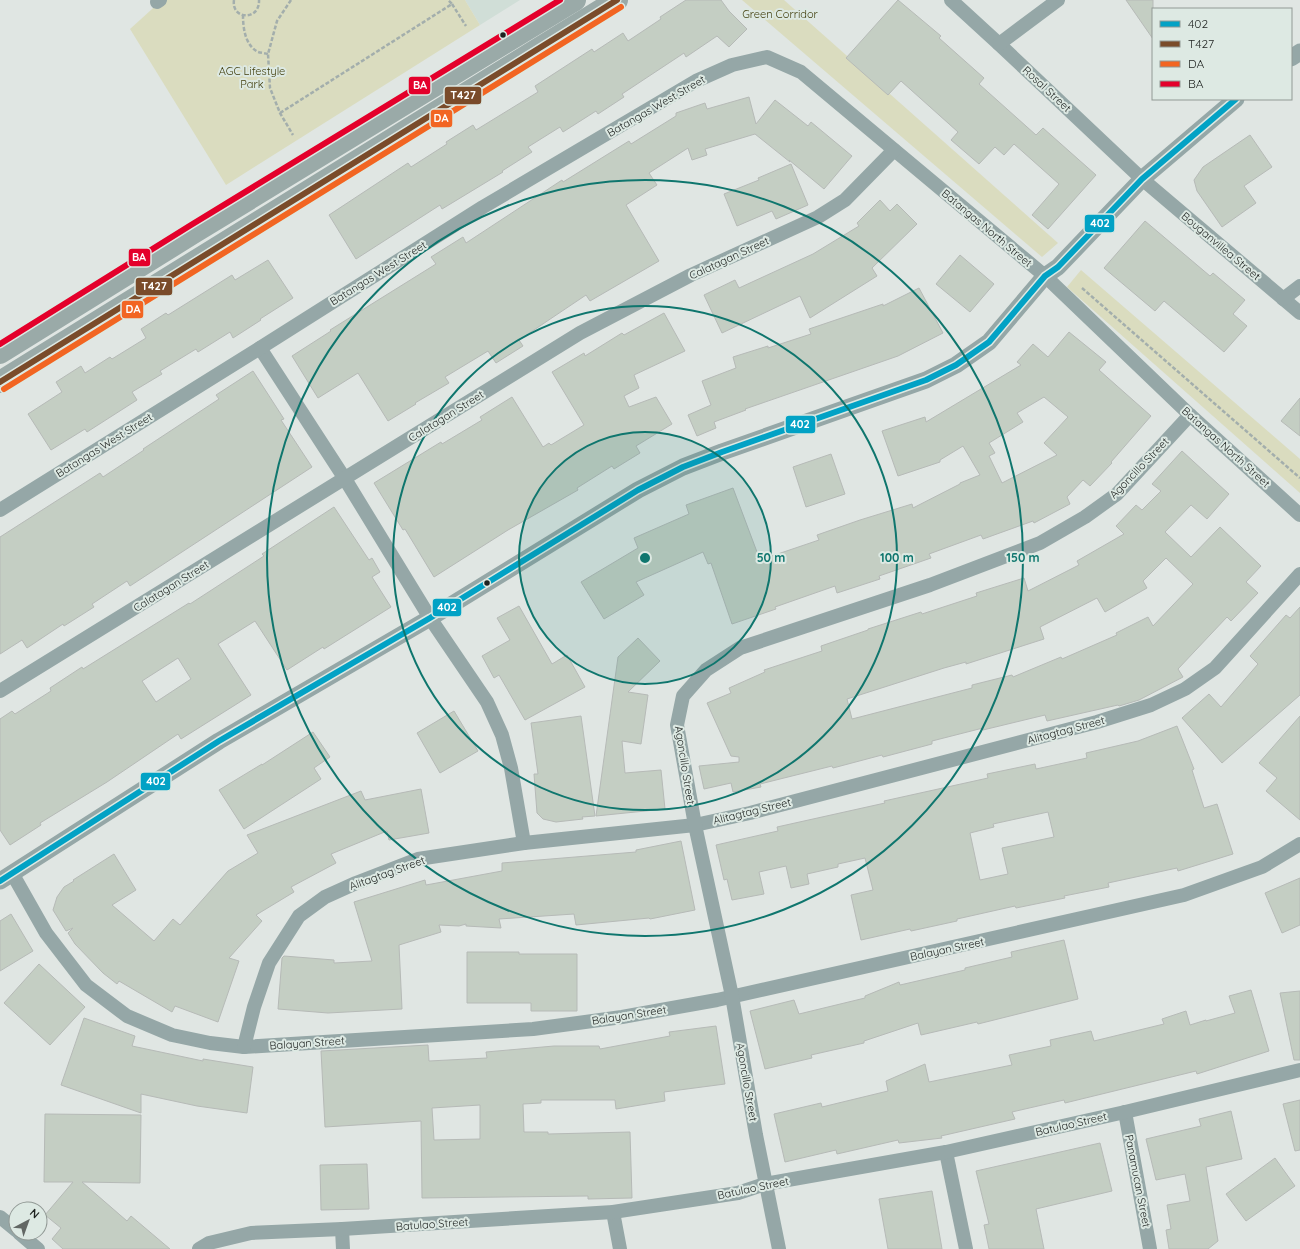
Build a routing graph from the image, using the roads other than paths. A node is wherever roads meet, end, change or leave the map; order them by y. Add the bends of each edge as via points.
1 (575, 0) edge
2 (617, 0) edge
3 (951, 0) edge
4 (1058, 0) edge
5 (999, 44) junction
6 (767, 57) joint
7 (1235, 100) edge
8 (894, 150) junction
9 (1142, 179) junction
10 (1045, 276) junction
11 (1300, 286) edge
12 (1283, 299) junction
13 (1300, 313) edge
14 (260, 348) junction
15 (0, 353) edge
16 (0, 382) edge
17 (1190, 415) junction
18 (345, 479) junction
19 (0, 510) edge
20 (1300, 515) edge
21 (1300, 574) edge
22 (430, 618) junction
23 (0, 691) edge
24 (695, 825) junction
25 (524, 843) junction
26 (1300, 844) edge
27 (6, 877) edge
28 (732, 996) junction
29 (244, 1047) junction
30 (1300, 1070) edge
31 (1125, 1112) junction
32 (946, 1152) junction
33 (765, 1184) junction
34 (613, 1212) junction
35 (0, 1217) edge
36 (8, 1224) edge
37 (342, 1229) junction
38 (28, 1241) edge
39 (38, 1249) edge
40 (199, 1249) edge
41 (343, 1249) edge
42 (620, 1249) edge
43 (779, 1249) edge
44 (966, 1249) edge
45 (1150, 1249) edge

1 - 15 main road
2 - 16 main road
3 - 5 street, Rosal Street
4 - 5 street
5 - 9 street, Rosal Street
6 - 8 street, Batangas North Street via 801,72
6 - 14 street, Batangas West Street via 732,65 696,81 483,207
7 - 9 street
8 - 10 street, Batangas North Street
8 - 18 street, Calatagan Street via 845,200 818,216 691,275 580,333
9 - 10 street via 1058,267
9 - 12 street, Bouganvillea Street
10 - 17 street, Batangas North Street
10 - 22 street via 989,342 956,365 926,380 683,467 638,490
11 - 12 street
12 - 13 street, Bouganvillea Street
14 - 18 street
14 - 19 street, Batangas West Street
17 - 20 street, Batangas North Street
17 - 24 street, Agoncillo Street via 1117,494 1085,518 1040,543 930,586 740,648 706,670 683,696 677,725
18 - 22 street
18 - 23 street, Calatagan Street
21 - 24 street, Alitagtag Street via 1215,668 1185,689 1151,706 750,813
22 - 25 street via 486,702 502,735 511,768
22 - 27 street via 219,741
24 - 25 street, Alitagtag Street
24 - 28 street, Agoncillo Street
25 - 29 street, Alitagtag Street via 418,859 325,897 299,916 269,963
26 - 28 street, Balayan Street via 1262,867 1184,895
27 - 29 street, Balayan Street via 86,985 127,1016 172,1035
28 - 29 street, Balayan Street via 622,1017 533,1030
28 - 33 street, Agoncillo Street
30 - 31 street, Batulao Street
31 - 32 street, Batulao Street
31 - 45 street, Panamucan Street
32 - 33 street, Batulao Street
32 - 44 street
33 - 34 street, Batulao Street via 738,1193
33 - 43 street, Agoncillo Street
34 - 37 street, Batulao Street
34 - 42 street
35 - 36 street
37 - 40 street, Batulao Street via 251,1233 209,1243
37 - 41 street
38 - 39 street

